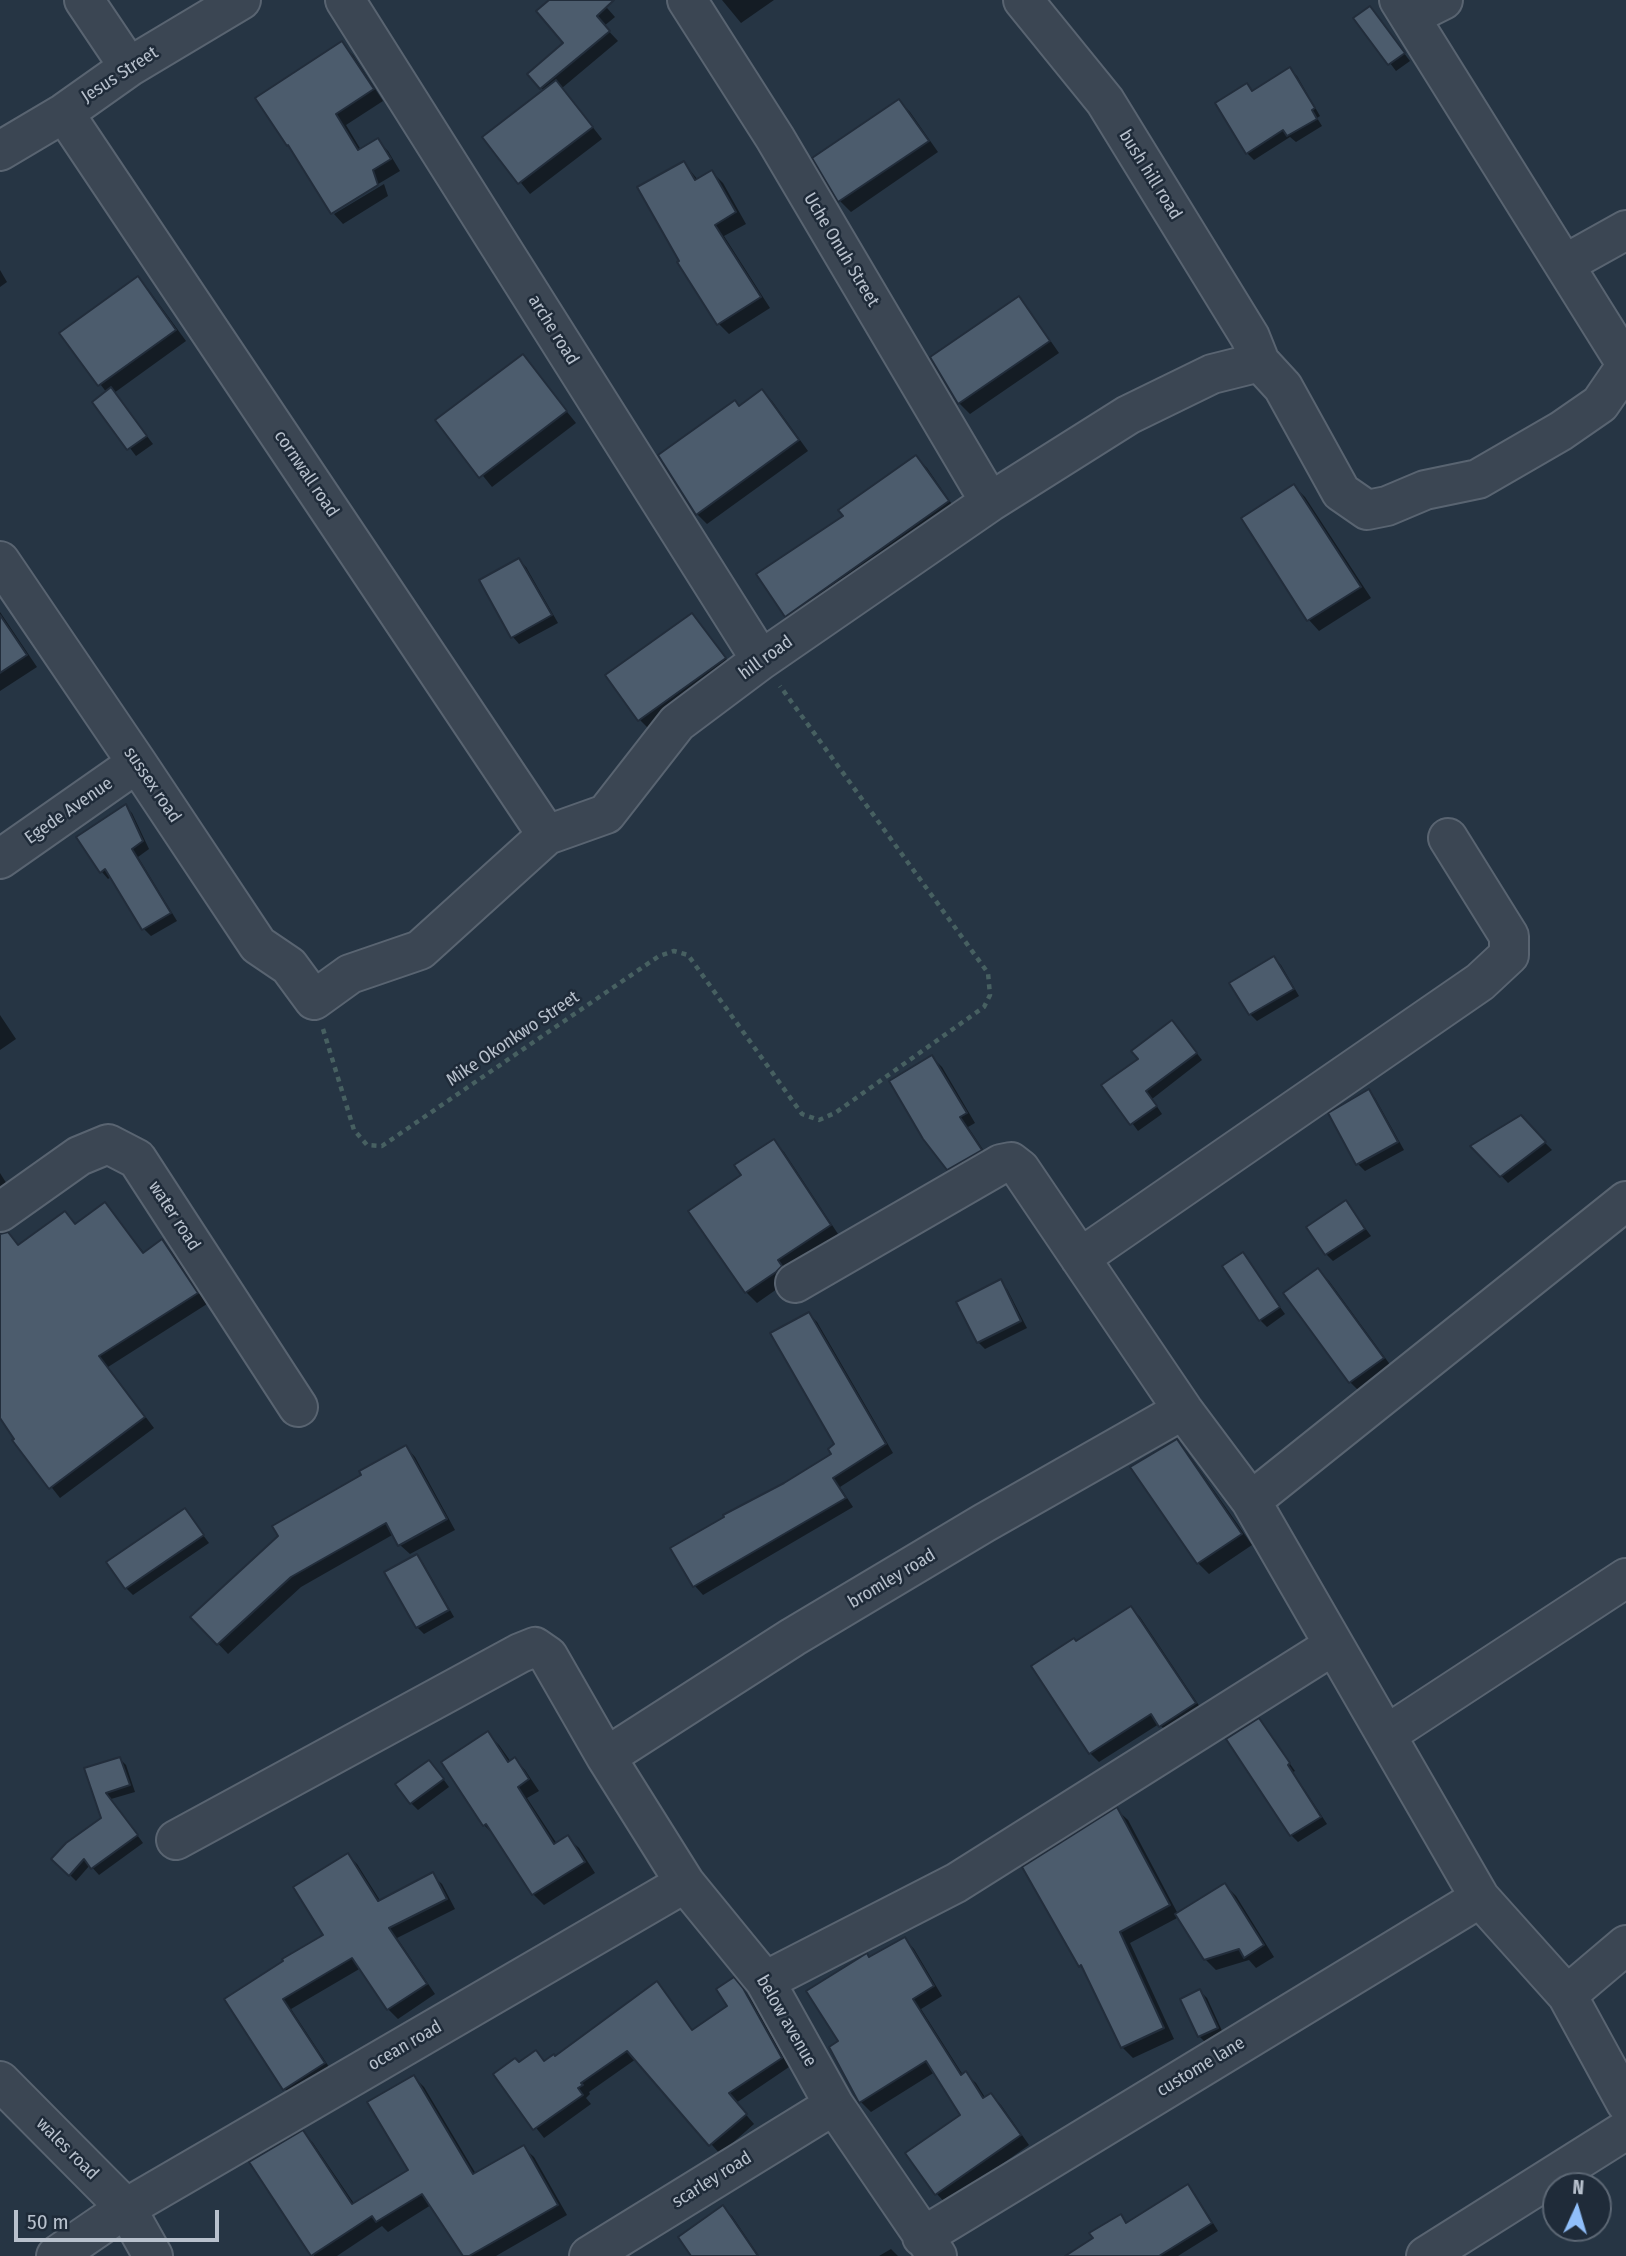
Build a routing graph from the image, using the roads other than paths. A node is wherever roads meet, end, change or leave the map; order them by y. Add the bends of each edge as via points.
1 (84, 0) edge
2 (241, 0) edge
3 (345, 0) edge
4 (687, 0) edge
5 (1024, 0) edge
6 (1418, 5) edge
7 (129, 67) junction
8 (64, 113) junction
9 (0, 151) edge
10 (1626, 230) edge
11 (1564, 264) junction
12 (1260, 362) junction
13 (1626, 365) edge
14 (990, 502) junction
15 (0, 561) edge
16 (761, 660) junction
17 (138, 763) junction
18 (547, 835) junction
19 (1448, 838) dead end
20 (0, 859) edge
21 (314, 1000) joint
22 (1626, 1200) edge
23 (0, 1212) edge
24 (1080, 1258) junction
25 (795, 1283) dead end
26 (298, 1407) dead end
27 (1183, 1410) junction
28 (1251, 1500) junction
29 (1626, 1578) edge
30 (1334, 1645) junction
31 (1386, 1735) junction
32 (606, 1756) junction
33 (176, 1840) dead end
34 (685, 1883) junction
35 (1480, 1898) junction
36 (1626, 1945) edge
37 (765, 1981) junction
38 (1567, 1996) junction
39 (0, 2081) edge
40 (1626, 2103) edge
41 (834, 2105) junction
42 (1626, 2130) edge
43 (126, 2208) junction
44 (930, 2246) edge
45 (56, 2256) edge
46 (153, 2256) edge
47 (589, 2256) edge
48 (1426, 2256) edge

1 - 7 street
2 - 7 street, Jesus Street
3 - 16 street, arche road
4 - 14 street, Uche Onuh Street via 775,138
5 - 12 street, bush hill road via 1105,101 1250,337
6 - 11 street
7 - 8 street, Jesus Street
8 - 9 street, Jesus Street
8 - 18 street, cornwall road
10 - 11 street
11 - 13 street
12 - 13 street, bush hill road via 1283,387 1341,492 1367,510 1425,490 1478,479 1600,404
12 - 14 street, hill road via 1212,374 1128,415
14 - 16 street, hill road
15 - 17 street, sussex road
16 - 18 street, hill road via 677,723 606,814
17 - 20 street, Egede Avenue
17 - 21 street, sussex road via 258,945 289,966
18 - 21 street, hill road via 420,950 351,974
19 - 24 street via 1509,936 1509,955 1480,982
22 - 28 street
23 - 26 street, water road via 79,1156 108,1144 137,1159
24 - 25 street via 1011,1162
24 - 27 street
27 - 28 street
27 - 32 street, bromley road via 817,1623
28 - 30 street
29 - 31 street
30 - 31 street
30 - 37 street via 956,1883
31 - 35 street
32 - 33 street, below avenue via 548,1656 535,1647
32 - 34 street, below avenue
34 - 37 street, below avenue
34 - 43 street, ocean road
35 - 38 street
35 - 44 street, custome lane
36 - 38 street
37 - 41 street, below avenue
38 - 40 street
39 - 43 street, wales road
41 - 44 street, below avenue
41 - 47 street, scarley road
42 - 48 street
43 - 45 street, ocean road
43 - 46 street, wales road

